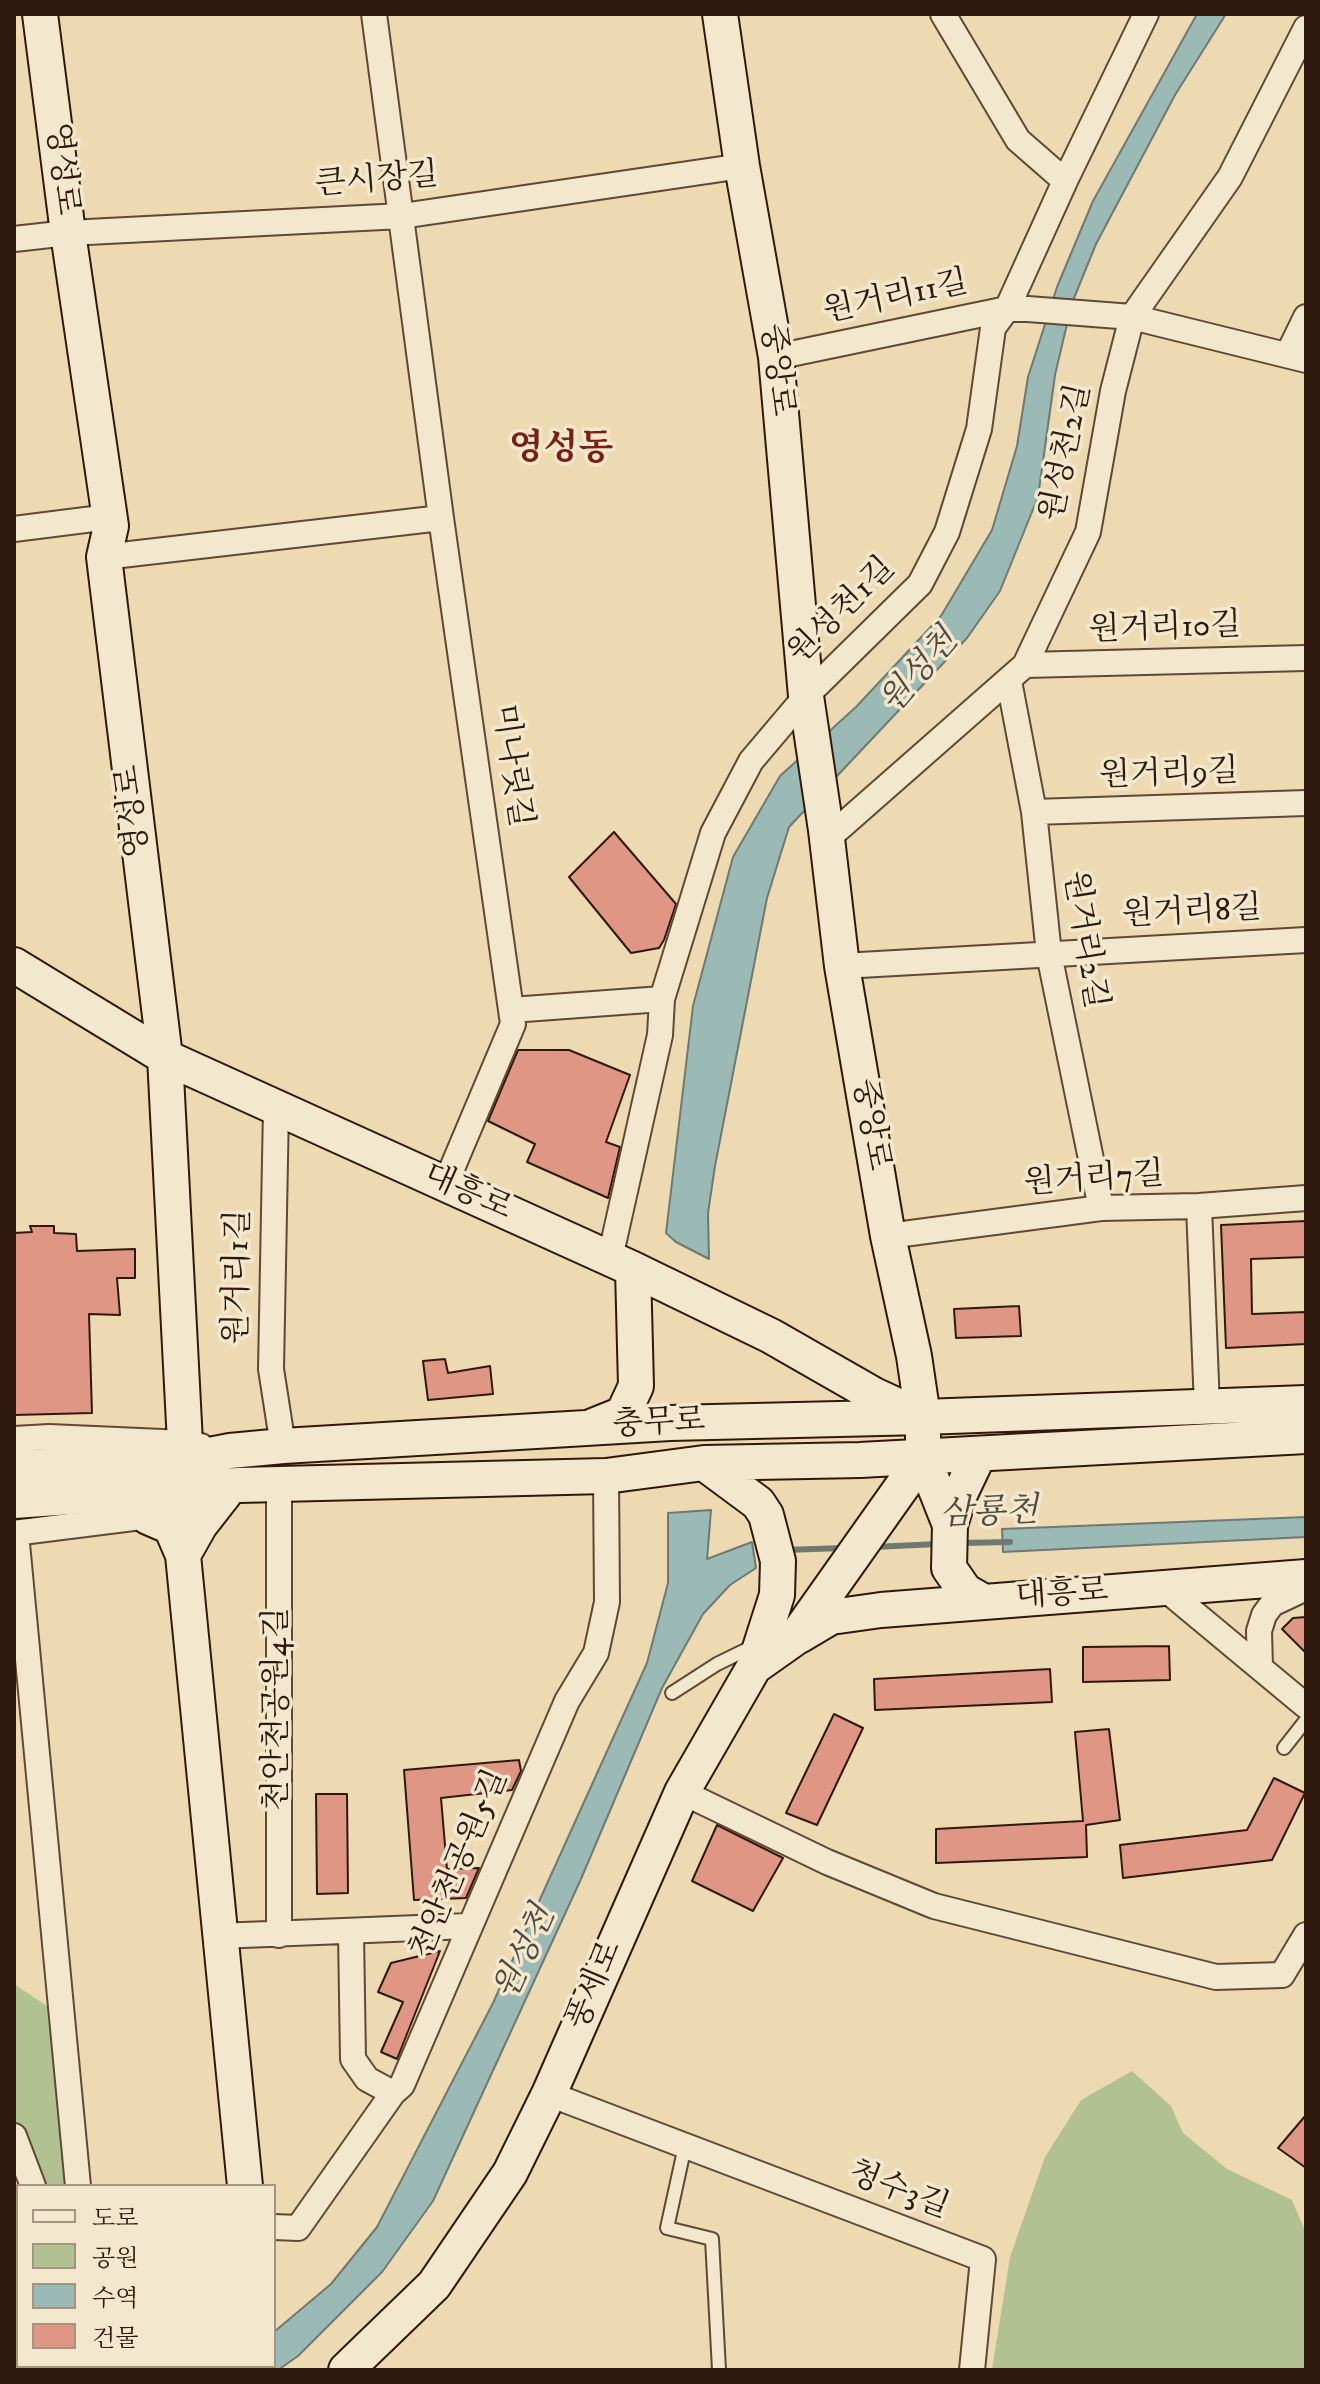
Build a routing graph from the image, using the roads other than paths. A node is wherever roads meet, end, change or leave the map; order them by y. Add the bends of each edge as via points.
1 (40, 14) edge
2 (374, 14) edge
3 (720, 14) edge
4 (943, 14) edge
5 (1146, 14) edge
6 (1306, 28) edge
7 (742, 166) junction
8 (1065, 181) junction
9 (402, 216) junction
10 (68, 233) junction
11 (14, 239) edge
12 (1018, 309) junction
13 (1122, 317) junction
14 (1306, 317) edge
15 (776, 357) junction
16 (1297, 357) edge
17 (109, 517) junction
18 (441, 518) junction
19 (14, 529) edge
20 (104, 557) junction
21 (1306, 658) edge
22 (1017, 673) junction
23 (808, 712) junction
24 (1306, 803) edge
25 (1034, 812) junction
26 (826, 835) junction
27 (1306, 940) edge
28 (1049, 954) junction
29 (14, 965) edge
30 (842, 966) junction
31 (662, 999) junction
32 (512, 1017) junction
33 (165, 1057) junction
34 (276, 1108) junction
35 (445, 1185) junction
36 (1306, 1198) edge
37 (1199, 1206) junction
38 (1101, 1208) junction
39 (888, 1236) junction
40 (622, 1264) junction
41 (911, 1344) junction
42 (845, 1378) junction
43 (1306, 1403) edge
44 (1207, 1407) junction
45 (923, 1417) junction
46 (588, 1428) junction
47 (1306, 1436) edge
48 (14, 1439) edge
49 (185, 1443) junction
50 (283, 1446) junction
51 (230, 1451) junction
52 (979, 1454) junction
53 (704, 1463) junction
54 (14, 1467) edge
55 (606, 1476) junction
56 (941, 1477) junction
57 (279, 1483) junction
58 (232, 1489) junction
59 (148, 1517) junction
60 (15, 1523) edge
61 (183, 1555) junction
62 (1306, 1577) edge
63 (1164, 1588) junction
64 (1306, 1588) edge
65 (984, 1602) junction
66 (770, 1649) junction
67 (1260, 1667) junction
68 (672, 1693) dead end
69 (1306, 1706) edge
70 (1306, 1720) edge
71 (1284, 1748) dead end
72 (682, 1792) junction
73 (468, 1926) junction
74 (351, 1933) junction
75 (279, 1935) junction
76 (1306, 1935) edge
77 (218, 1936) junction
78 (393, 2093) junction
79 (549, 2094) junction
80 (14, 2136) edge
81 (685, 2146) junction
82 (32, 2184) edge
83 (78, 2184) edge
84 (245, 2184) edge
85 (276, 2227) edge
86 (346, 2370) edge
87 (719, 2370) edge
88 (972, 2370) edge

1 - 10 street, 영성로
2 - 9 street, 미나릿길
3 - 7 street, 중앙로
4 - 8 street via 1018,140
5 - 8 street, 원성천1길
6 - 13 street, 원성천2길 via 1230,177
7 - 9 street, 큰시장길
7 - 15 street, 중앙로
8 - 12 street, 원성천1길
9 - 10 street, 큰시장길
9 - 18 street, 미나릿길
10 - 11 street, 큰시장길
10 - 17 street, 영성로
12 - 13 street, 원거리11길
12 - 15 street, 원거리11길
12 - 23 street, 원성천1길 via 993,328 979,429 947,532 920,584
13 - 16 street
13 - 22 street, 원성천2길 via 1088,532
14 - 16 street
15 - 23 street, 중앙로
17 - 19 street
17 - 20 street, 영성로
18 - 20 street
18 - 32 street, 미나릿길
20 - 33 street, 영성로
21 - 22 street, 원거리10길
22 - 25 street, 원거리2길
22 - 26 street, 원성천2길
23 - 26 street, 중앙로
23 - 31 street, 원성천1길 via 751,761 713,833
24 - 25 street, 원거리9길
25 - 28 street, 원거리2길
26 - 30 street, 중앙로
27 - 28 street, 원거리8길
28 - 30 street, 원거리8길
28 - 38 street, 원거리2길
29 - 33 street, 대흥로
30 - 39 street, 중앙로
31 - 32 street
31 - 40 street, 원성천1길
32 - 35 street
33 - 34 street, 대흥로
33 - 49 street, 영성로
34 - 35 street, 대흥로
34 - 50 street, 원거리1길 via 271,1369
35 - 40 street, 대흥로
36 - 37 street, 원거리7길
37 - 38 street, 원거리7길
37 - 44 street
38 - 39 street, 원거리7길
39 - 41 street, 중앙로
40 - 42 street, 대흥로
40 - 46 street via 636,1386 623,1414
41 - 42 street via 903,1378 893,1386 877,1388
41 - 45 street, 중앙로
42 - 45 street, 대흥로
43 - 44 street, 충무로
44 - 45 street, 충무로
45 - 46 street, 충무로
45 - 56 street, 중앙로
46 - 50 street, 충무로
47 - 52 street, 충무로
48 - 49 street
49 - 51 street
50 - 51 street, 충무로
51 - 54 street, 충무로 via 174,1462
52 - 56 street, 충무로
52 - 56 street
53 - 55 street, 충무로
53 - 56 street, 충무로
53 - 66 street via 758,1503 766,1515 778,1561
55 - 57 street, 충무로
55 - 73 street, 천안천공원5길 via 607,1602 596,1653 567,1701
56 - 65 street, 대흥로 via 959,1496 950,1525 949,1568 965,1591
56 - 66 street, 풍세로 via 899,1488 829,1592
57 - 58 street, 충무로
57 - 75 street, 천안천공원4길
58 - 59 street via 181,1512
58 - 60 street, 충무로
58 - 61 street via 200,1525
59 - 60 street
59 - 61 street via 171,1527
60 - 83 street
61 - 77 street
62 - 63 street, 대흥로
63 - 65 street, 대흥로
63 - 67 street
64 - 67 street via 1272,1604 1264,1615
65 - 66 street via 831,1617
66 - 68 lane via 717,1664
66 - 72 street, 풍세로
67 - 69 street
70 - 71 lane
72 - 76 street via 827,1862 934,1906 1216,1977 1282,1975
72 - 79 street, 풍세로
73 - 74 street
73 - 78 street, 천안천공원5길 via 402,2085
74 - 75 street
74 - 78 street via 353,2059 367,2079
75 - 77 street
77 - 84 street
78 - 85 street, 천안천공원5길 via 298,2228
79 - 81 street, 청수3길
79 - 86 street, 풍세로 via 510,2173 434,2285
80 - 82 street
81 - 87 lane via 667,2228 712,2239
81 - 88 street, 청수3길 via 983,2259

